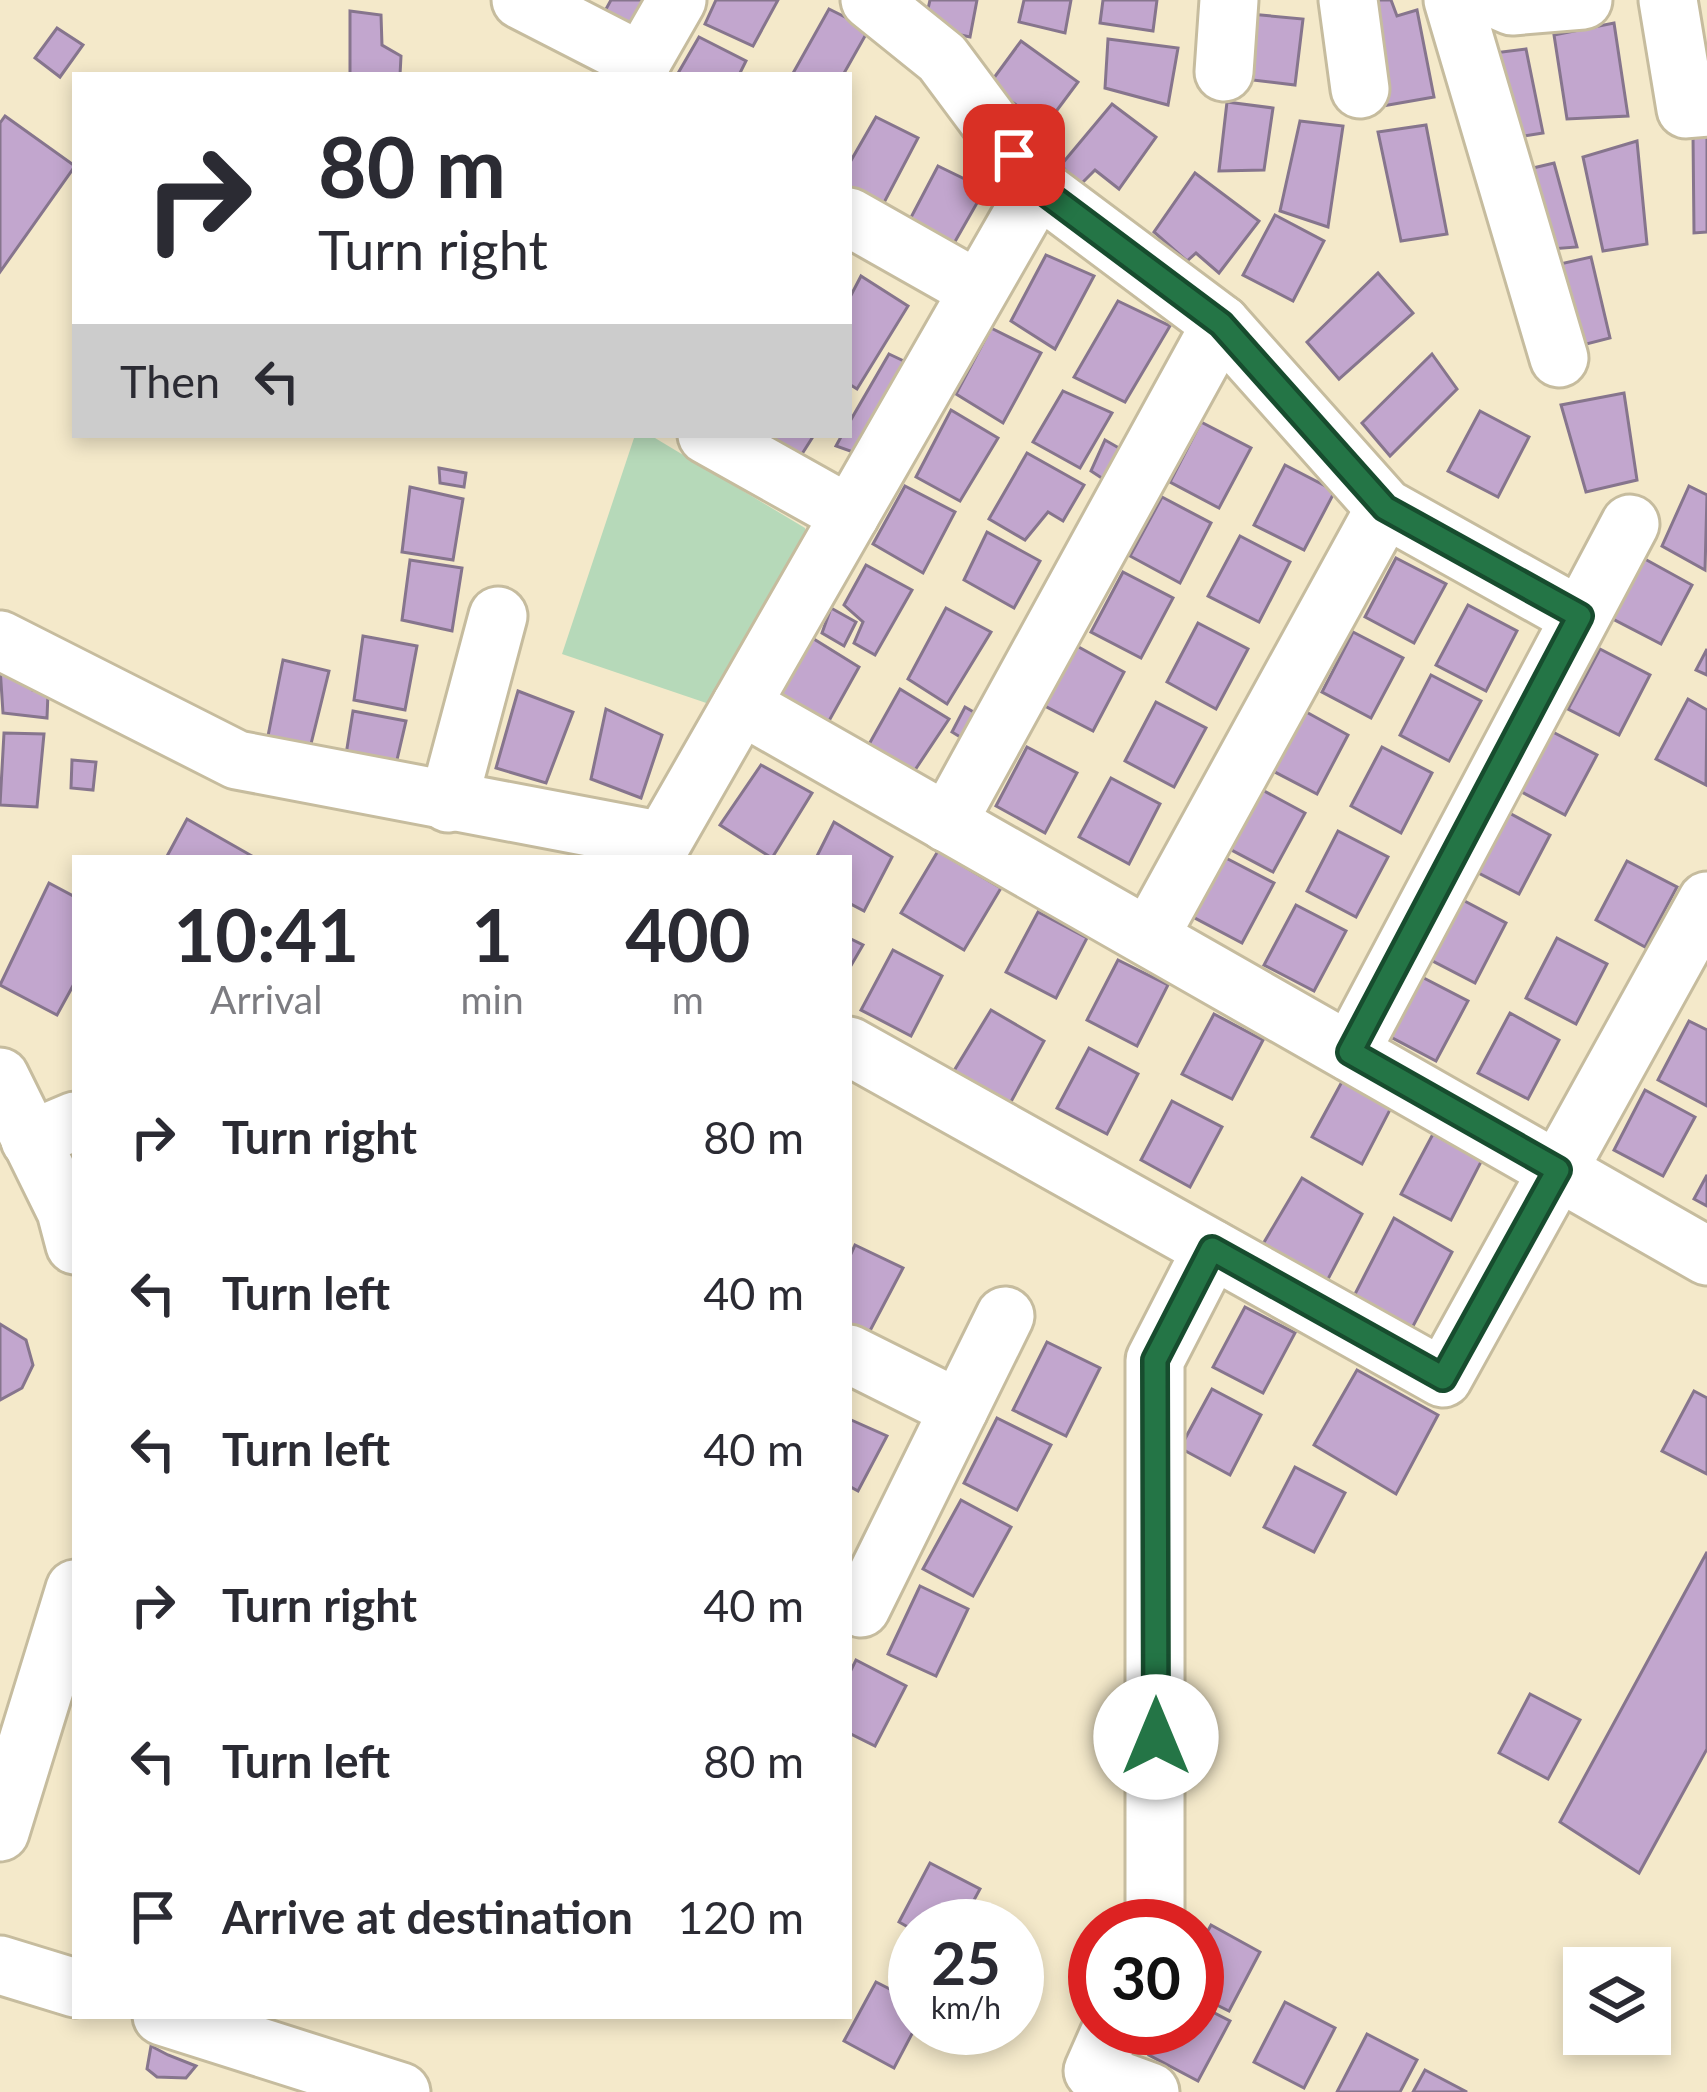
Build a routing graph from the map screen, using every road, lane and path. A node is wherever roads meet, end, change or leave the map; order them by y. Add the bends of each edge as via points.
1 (521, 0) edge
2 (676, 0) edge
3 (1229, 0) edge
4 (1348, 0) edge
5 (1453, 0) edge
6 (1498, 0) edge
7 (1583, 0) edge
8 (1668, 0) edge
9 (881, 3) edge
10 (638, 69) edge
11 (1224, 72) dead end
12 (1360, 89) dead end
13 (1707, 107) edge
14 (1038, 187) junction
15 (852, 220) edge
16 (979, 290) junction
17 (1221, 324) junction
18 (1558, 358) dead end
19 (712, 438) edge
20 (1385, 508) junction
21 (850, 515) junction
22 (1630, 524) dead end
23 (498, 616) dead end
24 (1580, 616) junction
25 (0, 640) edge
26 (741, 705) junction
27 (448, 803) junction
28 (947, 823) junction
29 (1707, 901) edge
30 (1148, 937) junction
31 (1690, 970) edge
32 (852, 1048) edge
33 (1350, 1052) junction
34 (0, 1077) edge
35 (53, 1130) edge
36 (1558, 1170) junction
37 (72, 1224) edge
38 (1212, 1249) junction
39 (1707, 1256) edge
40 (1005, 1316) dead end
41 (852, 1356) edge
42 (959, 1409) junction
43 (72, 1599) edge
44 (852, 1604) edge
45 (0, 1832) edge
46 (1156, 1899) edge
47 (0, 1964) edge
48 (72, 1987) edge
49 (171, 2019) edge
50 (1086, 2064) edge
51 (401, 2092) edge
52 (1150, 2092) edge

1 - 10 street
2 - 10 street
3 - 11 street
4 - 12 street
5 - 18 street
6 - 7 street
8 - 13 street via 1686,109
9 - 14 street via 942,58
14 - 16 street
14 - 17 street
15 - 16 street
16 - 21 street
17 - 20 street
17 - 28 street
19 - 21 street
20 - 24 street
20 - 30 street
21 - 26 street
22 - 24 street
23 - 27 street
24 - 33 street
25 - 27 street via 237,760
26 - 27 street via 663,841
26 - 28 street
28 - 30 street
29 - 31 street
30 - 33 street
31 - 36 street
32 - 38 street
33 - 36 street
34 - 35 street
35 - 37 street
36 - 38 street via 1443,1378
36 - 39 street
38 - 46 street via 1155,1360
40 - 42 street
41 - 42 street
42 - 44 street via 861,1608
43 - 45 street
47 - 48 street
49 - 51 street
50 - 52 street

